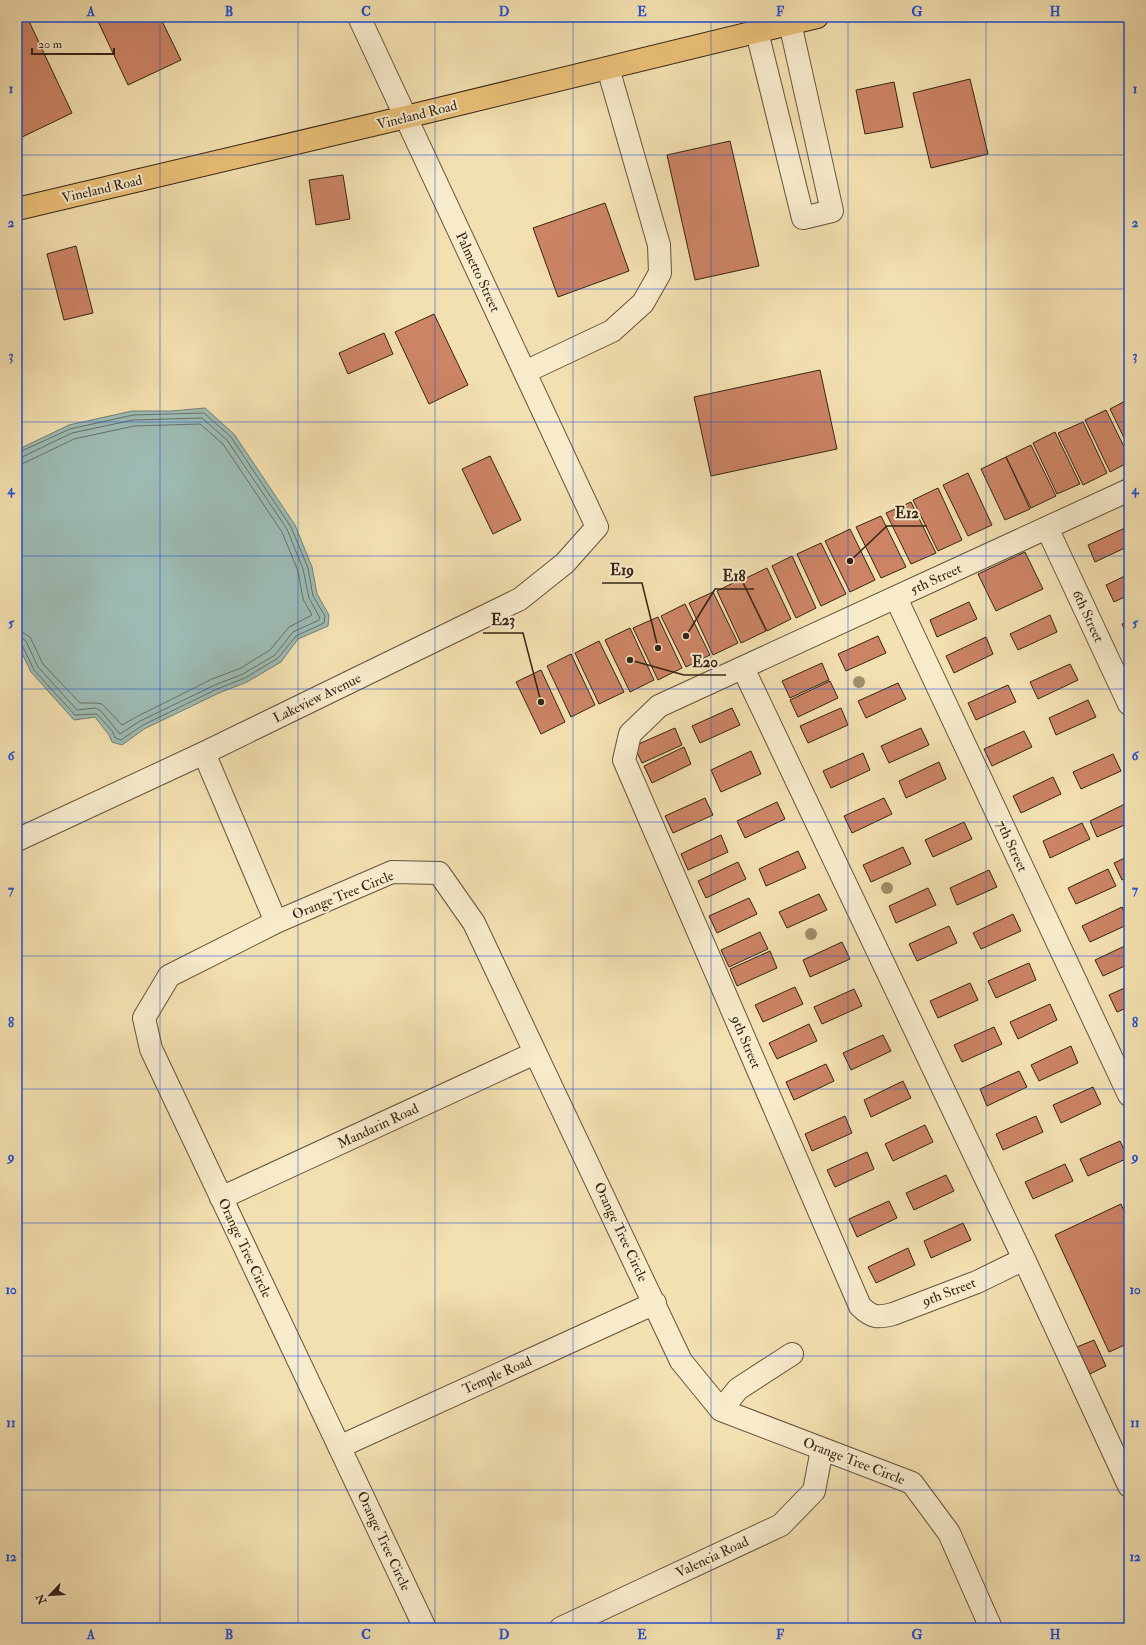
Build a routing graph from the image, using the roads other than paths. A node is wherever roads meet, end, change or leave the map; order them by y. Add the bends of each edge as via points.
1 (359, 17) edge
2 (817, 17) edge
3 (790, 23) junction
4 (757, 32) junction
5 (608, 68) junction
6 (406, 117) junction
7 (17, 209) edge
8 (525, 372) junction
9 (1129, 490) edge
10 (596, 527) joint
11 (1046, 528) junction
12 (896, 598) junction
13 (743, 668) junction
14 (1129, 704) edge
15 (204, 753) junction
16 (17, 840) edge
17 (276, 922) junction
18 (535, 1053) junction
19 (1129, 1095) edge
20 (221, 1198) junction
21 (1024, 1259) junction
22 (654, 1303) junction
23 (792, 1354) dead end
24 (721, 1410) junction
25 (339, 1447) junction
26 (822, 1449) junction
27 (1127, 1477) edge
28 (425, 1628) edge
29 (561, 1628) edge
30 (991, 1628) edge

1 - 6 street, Palmetto Street
2 - 3 main road, Vineland Road
3 - 4 main road, Vineland Road
3 - 4 street via 832,211 803,218
4 - 5 main road, Vineland Road
5 - 6 main road, Vineland Road
5 - 8 street via 659,246 660,273 643,303 612,331
6 - 7 main road, Vineland Road
6 - 8 street, Palmetto Street
8 - 10 street, Palmetto Street
9 - 11 street, 5th Street
10 - 15 street, Lakeview Avenue via 565,564 520,599
11 - 12 street, 5th Street
11 - 14 street, 6th Street
12 - 13 street, 5th Street
12 - 19 street, 7th Street
13 - 21 street
13 - 21 street, 9th Street via 659,706 630,734 624,760 860,1306 867,1314 879,1317 893,1314 977,1282
15 - 16 street, Lakeview Avenue
15 - 17 street, Orange Tree Circle
17 - 18 street, Orange Tree Circle via 392,872 439,873 474,923
17 - 20 street, Orange Tree Circle via 169,976 144,1018 151,1049
18 - 20 street, Mandarin Road
18 - 22 street, Orange Tree Circle
20 - 25 street, Orange Tree Circle
21 - 27 street
22 - 24 street, Orange Tree Circle via 681,1361
22 - 25 street, Temple Road
23 - 24 street via 738,1389
24 - 26 street, Orange Tree Circle
25 - 28 street, Orange Tree Circle
26 - 29 street, Valencia Road via 814,1491 781,1525
26 - 30 street, Orange Tree Circle via 912,1483 949,1533

